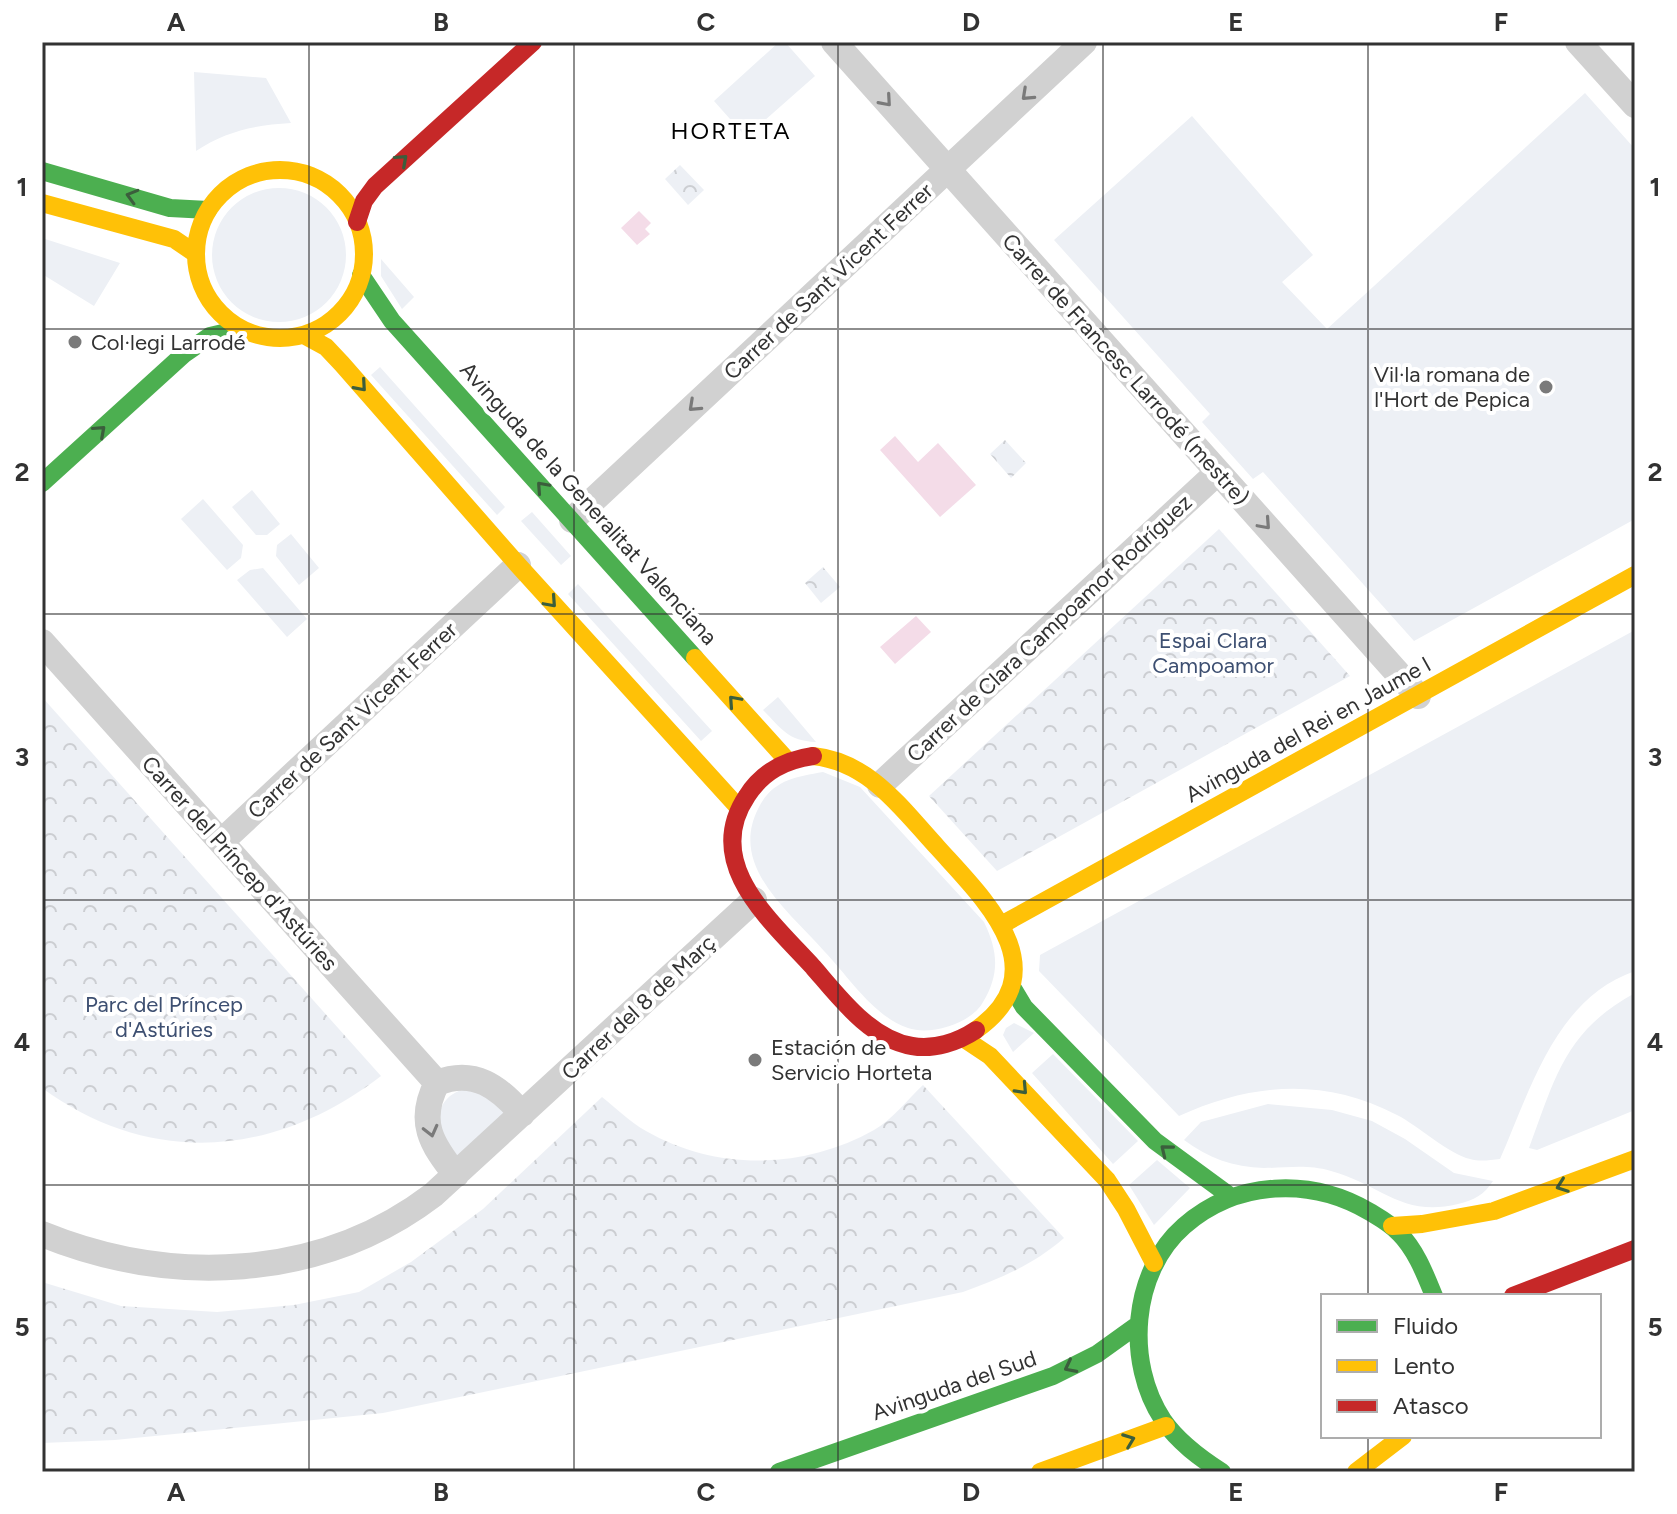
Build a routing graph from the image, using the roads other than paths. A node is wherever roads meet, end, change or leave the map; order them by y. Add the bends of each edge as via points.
1 (533, 42) edge
2 (834, 42) edge
3 (1084, 42) edge
4 (1578, 42) edge
5 (1632, 97) edge
6 (947, 170) junction
7 (42, 171) edge
8 (346, 176) dead end
9 (325, 184) junction
10 (42, 203) edge
11 (208, 210) junction
12 (357, 222) junction
13 (196, 254) junction
14 (361, 275) junction
15 (204, 293) junction
16 (195, 310) dead end
17 (240, 329) junction
18 (304, 335) junction
19 (1218, 472) junction
20 (42, 483) edge
21 (572, 520) junction
22 (518, 565) junction
23 (1635, 575) edge
24 (42, 642) edge
25 (1418, 696) junction
26 (786, 759) junction
27 (880, 785) junction
28 (737, 806) junction
29 (221, 842) junction
30 (754, 900) junction
31 (1003, 924) junction
32 (1012, 987) junction
33 (963, 1038) junction
34 (437, 1083) junction
35 (522, 1114) junction
36 (1635, 1159) edge
37 (456, 1175) junction
38 (1230, 1196) junction
39 (1392, 1226) junction
40 (42, 1234) edge
41 (1635, 1249) edge
42 (1154, 1263) junction
43 (1433, 1294) edge
44 (1518, 1294) edge
45 (1136, 1326) junction
46 (1166, 1426) junction
47 (1400, 1438) edge
48 (779, 1472) edge
49 (1040, 1472) edge
50 (1222, 1472) edge
51 (1356, 1472) edge

12 -> 1 street via 364,201 383,178
2 -> 6 street, Carrer de Francesc Larrodé (mestre)
3 -> 6 street, Carrer de Sant Vicent Ferrer
4 - 5 street
6 - 19 street, Carrer de Francesc Larrodé (mestre)
6 -> 21 street, Carrer de Sant Vicent Ferrer
11 -> 7 street via 170,208
8 - 9 street
9 - 11 street via 301,173 263,172 227,188
9 - 12 street via 344,200
10 - 13 street via 174,239
11 - 13 street
12 - 14 street via 363,244
13 - 15 street
14 - 18 street via 349,302 333,320
21 -> 14 street, Avinguda de la Generalitat Valenciana via 392,321
15 - 16 street
15 - 17 street via 219,314
17 - 18 street via 264,337
20 -> 17 street via 184,354 210,336
18 -> 22 street via 334,356
19 -> 25 street, Carrer de Francesc Larrodé (mestre)
19 - 27 street, Carrer de Clara Campoamor Rodríguez
26 -> 21 street, Avinguda de la Generalitat Valenciana
22 -> 28 street
22 - 29 street, Carrer de Sant Vicent Ferrer
23 - 25 street, Avinguda del Rei en Jaume I
24 - 29 street, Carrer del Príncep d'Astúries
25 - 31 street, Avinguda del Rei en Jaume I
26 - 27 street via 838,758
26 - 28 street
27 - 31 street
28 - 30 street via 729,829 733,858
29 - 34 street, Carrer del Príncep d'Astúries
30 - 33 street via 852,1011 879,1034 926,1048
30 - 35 street, Carrer del 8 de Març
31 - 32 street
32 - 33 street via 990,1019
38 -> 32 street via 1155,1141 1035,1018
33 -> 42 street via 990,1056 1107,1180
34 - 35 street via 477,1078
34 -> 37 street via 429,1098 428,1125 432,1141
35 - 37 street, Carrer del 8 de Març
36 -> 39 street via 1494,1211
37 - 40 street, Carrer del 8 de Març via 415,1209 365,1236 265,1266 222,1269 131,1261 84,1251
38 - 39 street via 1272,1185 1315,1187 1357,1201
38 - 42 street via 1186,1223
39 - 43 street via 1420,1261
41 - 44 street
42 - 45 street
45 - 46 street via 1142,1379
45 -> 48 street, Avinguda del Sud via 1053,1376
49 -> 46 street
46 - 50 street via 1194,1456
47 - 51 street

